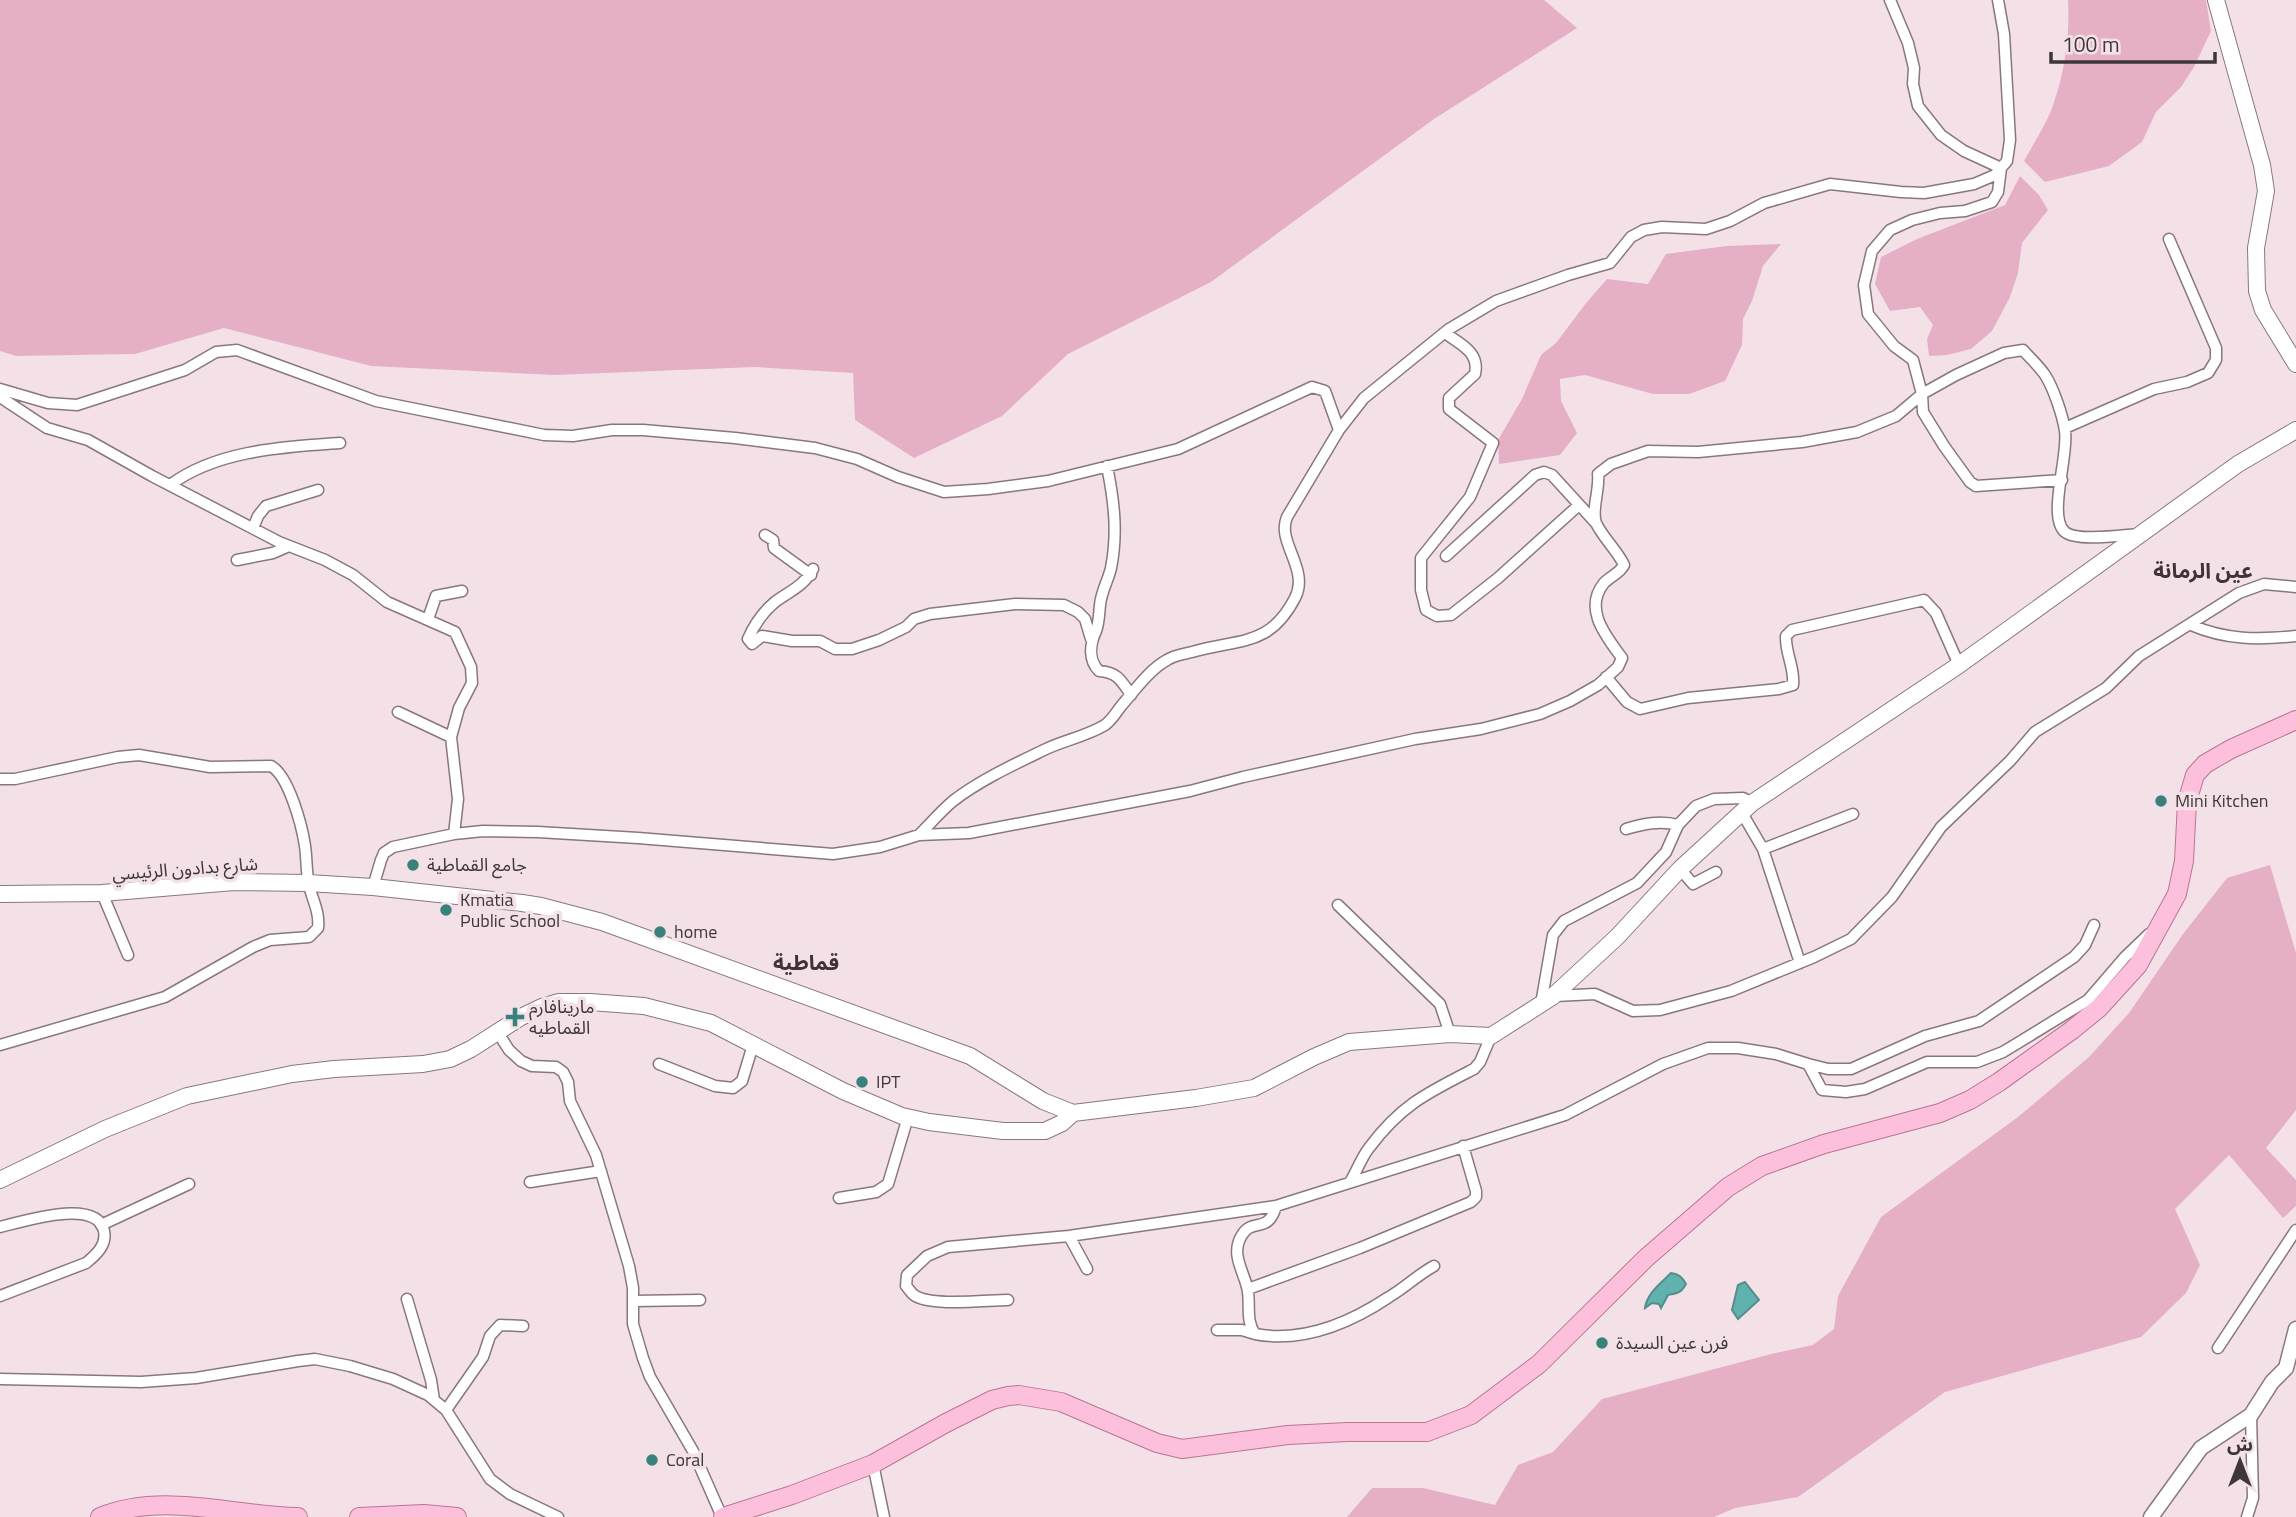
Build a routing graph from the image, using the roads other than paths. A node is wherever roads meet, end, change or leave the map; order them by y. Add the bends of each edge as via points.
1 (1890, 0) edge
2 (1998, 0) edge
3 (2217, 0) edge
4 (2001, 168) junction
5 (2169, 239) dead end
6 (1445, 333) junction
7 (2296, 364) edge
8 (0, 389) edge
9 (1922, 394) junction
10 (0, 397) edge
11 (2064, 428) junction
12 (1339, 430) junction
13 (2296, 430) edge
14 (340, 443) dead end
15 (1107, 466) junction
16 (2062, 480) junction
17 (170, 485) junction
18 (318, 490) dead end
19 (1580, 505) junction
20 (1595, 522) junction
21 (253, 528) junction
22 (2142, 534) junction
23 (765, 535) dead end
24 (289, 546) junction
25 (1446, 556) dead end
26 (237, 560) dead end
27 (2296, 587) edge
28 (462, 591) dead end
29 (428, 618) junction
30 (2191, 625) junction
31 (2296, 636) edge
32 (1091, 639) junction
33 (1959, 665) junction
34 (1606, 677) junction
35 (1131, 695) junction
36 (398, 712) dead end
37 (2296, 720) edge
38 (451, 737) junction
39 (0, 779) edge
40 (1747, 808) junction
41 (1853, 814) dead end
42 (1678, 825) junction
43 (1626, 829) dead end
44 (454, 834) junction
45 (919, 835) junction
46 (1763, 849) junction
47 (1680, 869) junction
48 (1716, 872) dead end
49 (308, 883) junction
50 (373, 887) junction
51 (0, 894) edge
52 (102, 894) junction
53 (1338, 905) dead end
54 (2161, 923) junction
55 (2094, 925) dead end
56 (128, 955) dead end
57 (1800, 963) junction
58 (1547, 1000) junction
59 (498, 1033) junction
60 (1450, 1034) junction
61 (1491, 1036) junction
62 (0, 1045) edge
63 (753, 1045) junction
64 (659, 1064) dead end
65 (1808, 1064) junction
66 (1073, 1113) junction
67 (908, 1117) junction
68 (1463, 1146) junction
69 (601, 1171) junction
70 (0, 1180) edge
71 (530, 1182) dead end
72 (1350, 1182) junction
73 (189, 1184) dead end
74 (839, 1198) dead end
75 (1276, 1206) junction
76 (101, 1225) junction
77 (0, 1227) edge
78 (2296, 1230) edge
79 (1069, 1236) junction
80 (1434, 1266) dead end
81 (1087, 1269) dead end
82 (1248, 1289) junction
83 (0, 1296) edge
84 (407, 1299) dead end
85 (700, 1300) dead end
86 (1008, 1300) dead end
87 (633, 1301) junction
88 (523, 1326) dead end
89 (2296, 1329) edge
90 (1217, 1330) dead end
91 (1255, 1334) junction
92 (2218, 1348) dead end
93 (2291, 1371) edge
94 (0, 1379) edge
95 (434, 1400) junction
96 (446, 1410) junction
97 (2251, 1415) junction
98 (873, 1464) junction
99 (100, 1517) edge
100 (298, 1517) edge
101 (359, 1517) edge
102 (457, 1517) edge
103 (558, 1517) edge
104 (722, 1517) edge
105 (884, 1517) edge
106 (2151, 1517) edge
107 (2247, 1517) edge

1 - 4 street via 1908,43 1918,106 1941,135
2 - 4 street via 2010,140 2010,153
3 - 7 main road via 2266,191 2256,248 2257,291 2263,310
4 - 6 street via 1974,184 1924,192 1830,184 1764,203 1706,229 1644,230 1630,237 1610,263 1496,301
4 - 9 street via 1992,202 1913,220 1891,230 1872,251 1864,285 1868,314 1894,346 1913,360
5 - 11 street via 2217,360 2208,373 2154,388
6 - 12 street via 1364,398
6 - 19 street via 1476,361 1475,374 1449,398 1449,408 1493,443 1470,497 1421,558 1426,610 1437,616 1451,615
8 - 15 street via 48,403 77,405 185,370 216,352 237,350 376,401 544,435 643,430 815,448 857,458 944,492 1048,481
9 - 11 street via 2004,354 2024,350 2045,376
9 - 16 street via 1923,412 1976,486
9 - 20 street via 1896,416 1857,432 1698,453 1648,451 1620,461 1598,474
10 - 17 street via 47,428 88,440
11 - 16 street
12 - 15 street via 1325,391 1312,387 1178,449
12 - 35 street via 1284,523 1300,586 1272,630 1167,660
13 - 22 main road via 2238,464
14 - 17 street via 254,451 185,474
15 - 32 street via 1116,525 1111,566
16 - 22 street via 2057,506 2065,532 2077,537
17 - 21 street
18 - 21 street via 266,506
19 - 20 street
19 - 25 street via 1552,475 1535,475
20 - 34 street via 1624,565 1608,579 1595,601 1600,626 1622,657
21 - 24 street
22 - 33 main road
23 - 32 street via 773,540 774,548 812,572 761,616 748,639 752,644 762,636 852,649 930,614 1015,604 1064,605 1085,620
24 - 26 street
24 - 29 street via 353,575 387,602
27 - 30 street via 2264,584 2239,593
28 - 29 street via 436,596
29 - 38 street via 455,632 471,667 472,683
30 - 31 street via 2242,640
30 - 57 street via 2139,656 2106,688 2035,732 1941,827 1892,897 1851,939
32 - 35 street via 1094,666 1111,672
33 - 34 street via 1936,613 1924,600 1792,630 1785,648 1793,685 1779,689 1688,698 1640,709 1627,702
33 - 40 main road
34 - 45 street via 1540,714 1481,729 969,834
35 - 45 street via 1102,727 1048,748 981,783 953,801
36 - 38 street
37 - 54 main road via 2231,749 2195,775 2187,802 2177,894
38 - 44 street via 458,799
39 - 49 street via 139,755 210,767 271,765 289,789 301,824
40 - 42 street via 1743,799 1714,799 1696,806
40 - 46 street
40 - 47 main road
41 - 46 street
42 - 43 street via 1650,823
42 - 58 street via 1665,852 1637,883 1564,921 1553,935
44 - 45 street via 538,832 833,854
44 - 50 street via 384,853
46 - 57 street
47 - 48 street via 1693,884
47 - 58 main road via 1617,937
49 - 50 main road, شارع بدادون الرئيسي
49 - 52 main road, شارع بدادون الرئيسي via 234,882
49 - 62 street via 319,920 309,937 270,940 165,997
50 - 66 main road, شارع بدادون الرئيسي via 541,906 602,922 970,1056 1043,1101
51 - 52 main road, شارع بدادون الرئيسي
52 - 56 street
53 - 60 street via 1440,1004
54 - 65 street via 2088,1000 2003,1052 1976,1062 1927,1062 1866,1089 1846,1092 1822,1090
54 - 98 main road via 2138,965 2099,1008 1970,1100 1762,1166 1728,1186 1646,1258 1539,1364 1471,1415 1427,1432 1288,1435 1182,1449 1061,1402 1019,1395 975,1408
55 - 65 street via 2074,957 1979,1021 1925,1036 1851,1069
57 - 58 street via 1731,991 1660,1010 1633,1011 1595,994
58 - 61 main road
59 - 63 main road via 542,1007 590,1002 644,1006 690,1017
59 - 69 street via 521,1061 564,1072 570,1101
59 - 70 main road via 437,1062 292,1074 187,1096
60 - 61 main road
60 - 66 main road via 1349,1042 1254,1088
61 - 72 street via 1474,1069 1412,1102 1392,1120 1367,1150
63 - 64 street via 742,1081 733,1088 715,1086
63 - 67 main road via 843,1091
65 - 68 street via 1776,1054 1707,1048 1663,1064 1565,1115
66 - 67 main road via 1045,1131 1003,1131
67 - 74 street via 888,1184 876,1192
68 - 72 street
68 - 82 street via 1476,1191 1471,1202
69 - 71 street
69 - 87 street via 629,1266
72 - 75 street
73 - 76 street
75 - 79 street
75 - 82 street via 1273,1219 1251,1227 1239,1240 1237,1256
76 - 77 street via 86,1214 69,1213
76 - 83 street via 103,1245 86,1263
78 - 92 street
79 - 81 street
79 - 86 street via 948,1247 928,1256 907,1275 906,1286 923,1298
80 - 91 street via 1382,1302 1328,1329 1285,1336
82 - 91 street via 1248,1315
84 - 95 street
85 - 87 street
87 - 104 street via 634,1324 650,1377 693,1451
88 - 96 street via 500,1325
89 - 93 street
90 - 91 street
93 - 97 street via 2272,1382
94 - 95 street via 141,1382 315,1359 393,1379
95 - 96 street
96 - 103 street via 490,1479
97 - 106 street via 2201,1448
97 - 107 street via 2253,1498
98 - 104 main road
98 - 105 street
99 - 100 main road via 146,1505
101 - 102 main road

